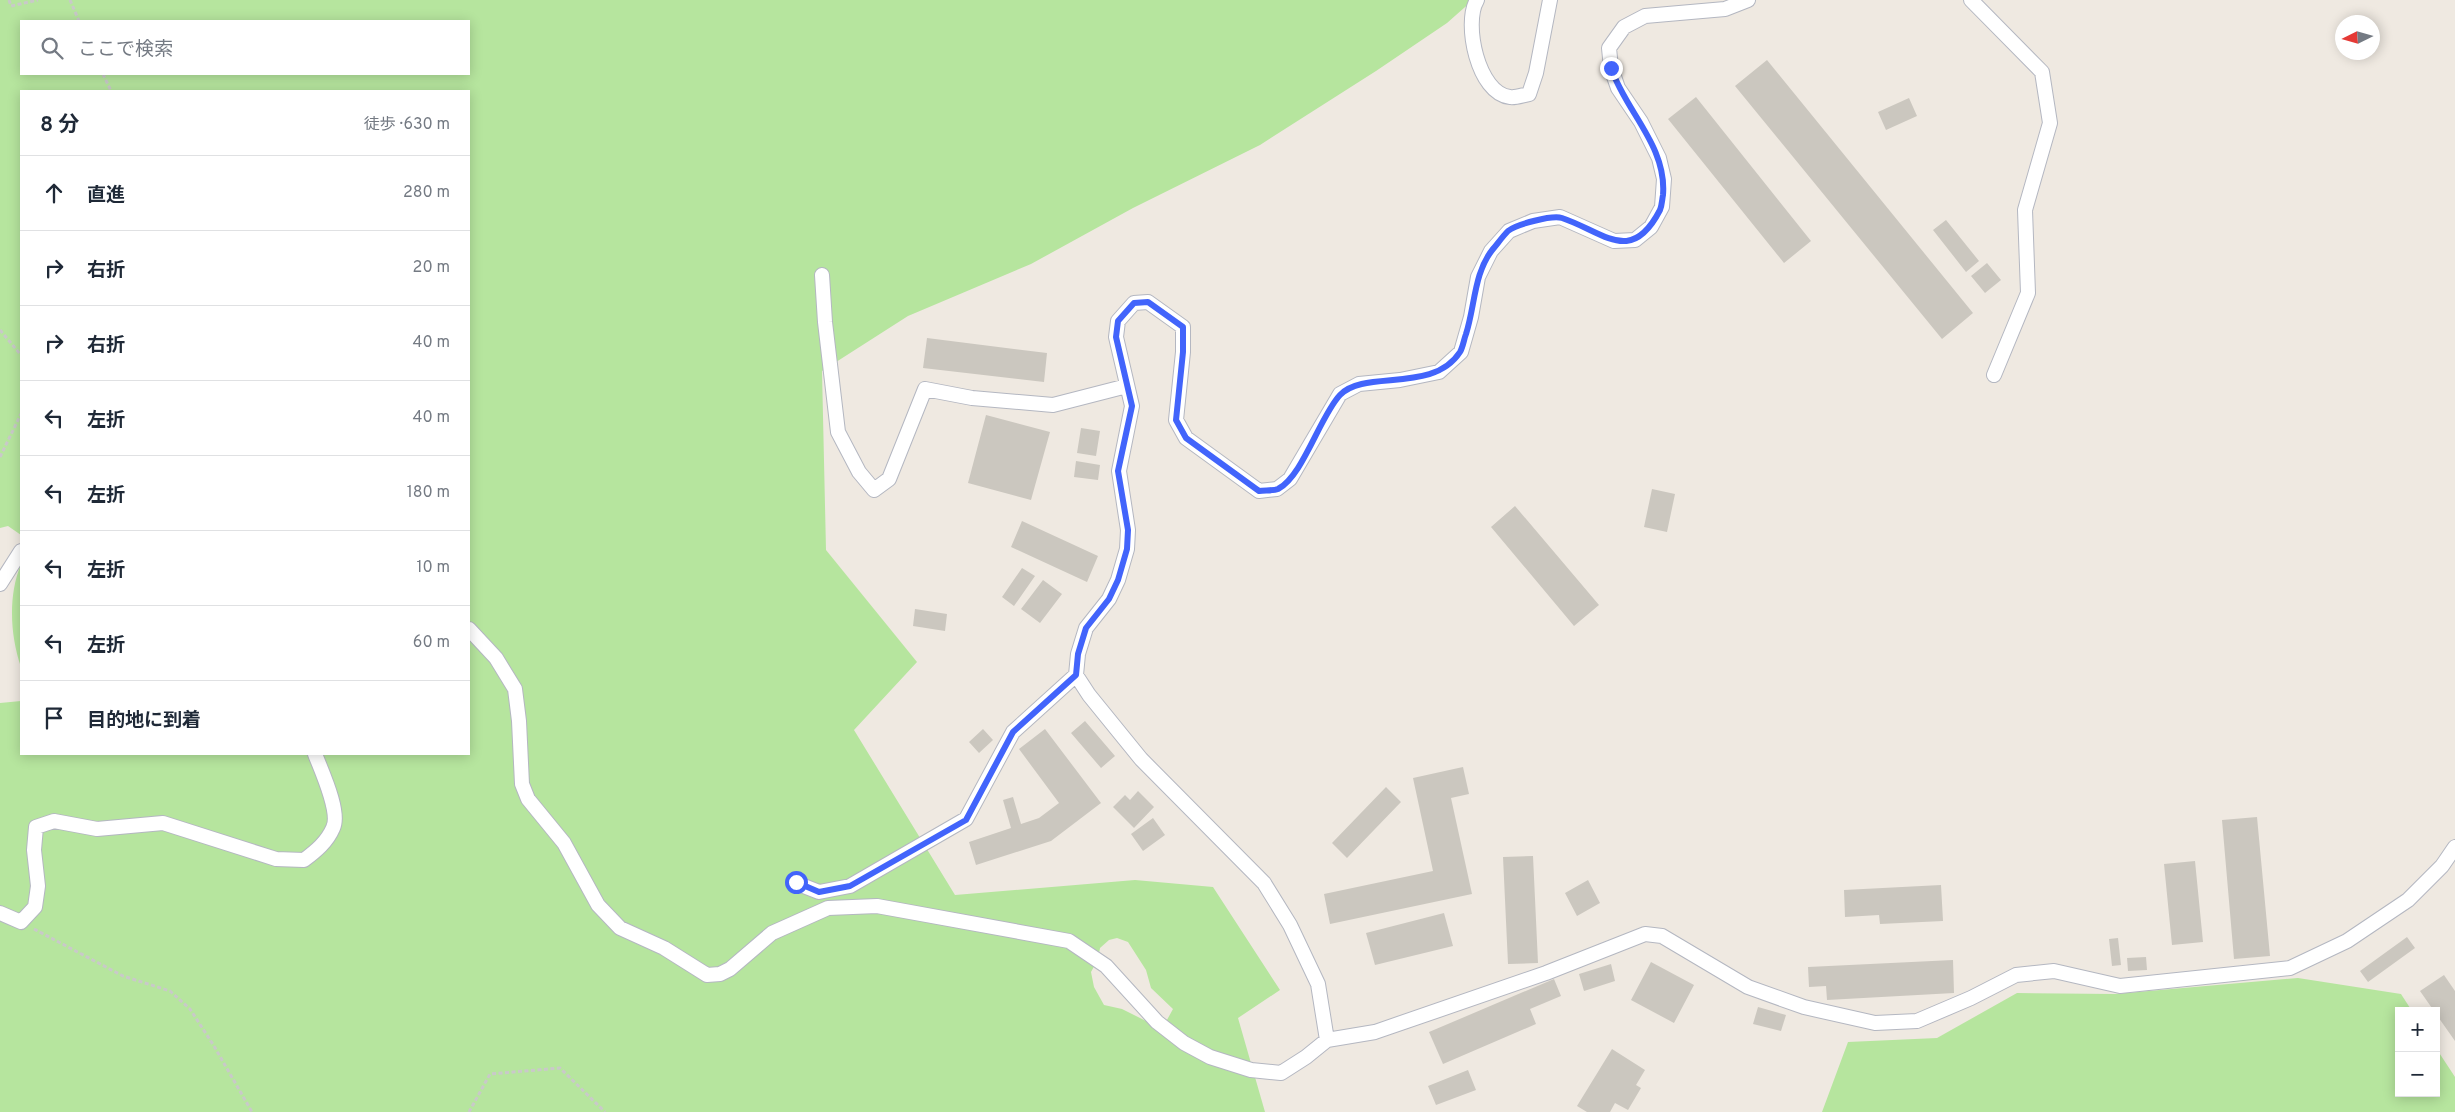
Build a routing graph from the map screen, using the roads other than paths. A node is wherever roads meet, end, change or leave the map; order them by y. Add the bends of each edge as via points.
1 (1477, 0) edge
2 (1550, 0) edge
3 (1748, 0) edge
4 (1971, 0) edge
5 (822, 275) dead end
6 (1994, 375) dead end
7 (1127, 386) junction
8 (20, 553) edge
9 (0, 584) edge
10 (470, 630) edge
11 (1076, 675) junction
12 (314, 755) edge
13 (2455, 847) edge
14 (796, 882) dead end
15 (0, 913) edge
16 (1327, 1040) junction

1 - 2 street via 1472,7 1472,37 1479,64 1491,88 1509,98 1529,94
3 - 7 street via 1725,9 1646,16 1624,27 1608,48 1618,88 1659,158 1664,179 1662,207 1651,226 1636,240 1614,241 1560,217 1533,221 1509,231 1491,251 1478,277 1471,317 1460,352 1439,372 1359,384 1340,394 1290,479 1277,489 1259,491 1186,438 1176,420 1183,327 1148,302 1134,303 1118,321 1116,337
4 - 6 street via 2042,72 2050,123 2025,210 2028,293
5 - 7 street via 838,432 859,472 874,490 889,479 925,390 1053,405
7 - 11 street via 1132,406 1118,471 1128,530 1127,549 1109,599 1086,628
8 - 9 street
10 - 16 street via 496,658 515,689 522,784 528,799 564,844 598,905 620,928 664,948 707,975 730,969 772,933 828,908 877,906 1069,941 1106,966 1157,1022 1184,1043 1210,1057 1251,1070 1281,1073
11 - 14 street via 1013,732 966,820 850,886 819,892
11 - 16 street via 1141,759 1264,883 1290,925 1318,984
12 - 15 street via 332,798 334,826 321,846 304,860 276,859 163,823 97,828 54,821 36,827 34,850 38,886 35,908 20,922
13 - 16 street via 2442,866 2408,900 2347,941 2290,968 2120,986 2054,971 2016,975 1917,1021 1875,1023 1804,1007 1748,987 1662,936 1646,934 1546,973 1384,1029

